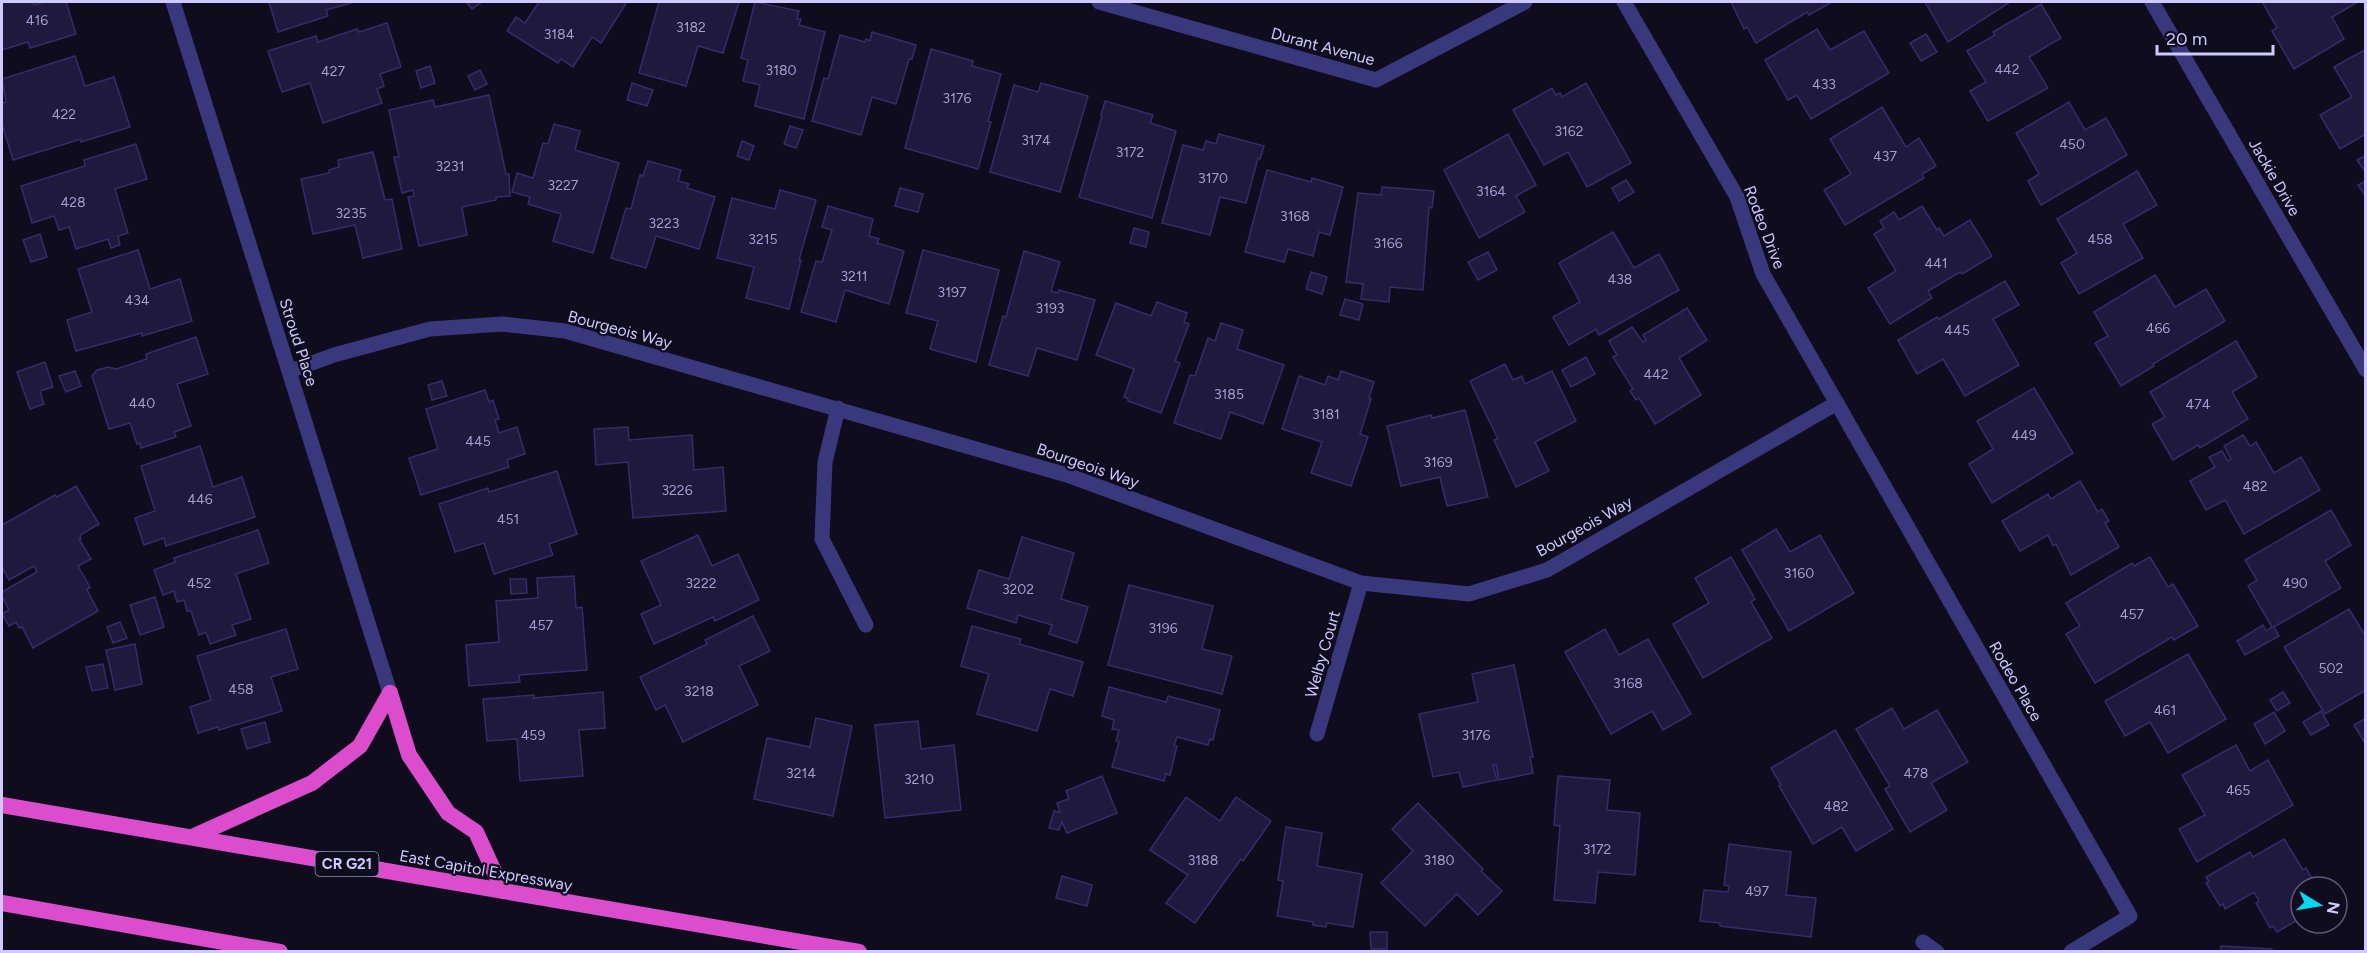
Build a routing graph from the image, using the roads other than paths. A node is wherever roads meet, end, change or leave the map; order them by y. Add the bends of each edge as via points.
1 (173, 2) edge
2 (1099, 2) edge
3 (1525, 2) edge
4 (1624, 2) edge
5 (2152, 2) edge
6 (2366, 370) edge
7 (290, 371) junction
8 (1837, 403) junction
9 (838, 408) junction
10 (1361, 583) junction
11 (866, 625) dead end
12 (390, 693) junction
13 (1317, 734) dead end
14 (2, 805) edge
15 (192, 837) junction
16 (502, 891) junction
17 (2, 903) edge
18 (1923, 942) dead end
19 (280, 951) edge
20 (859, 951) edge
21 (1936, 951) edge
22 (2071, 951) edge

1 - 7 street, Stroud Place
2 - 3 street, Durant Avenue via 1376,80
4 - 8 street, Rodeo Drive via 1737,197 1763,274
5 - 6 street, Jackie Drive
7 - 9 street, Bourgeois Way via 430,329 502,324 565,331
7 - 12 street, Stroud Place
8 - 10 street, Bourgeois Way via 1547,570 1469,594
8 - 22 street, Rodeo Place via 2130,916
9 - 10 street, Bourgeois Way via 1067,475
9 - 11 street via 825,462 822,539
10 - 13 street, Welby Court
12 - 15 highway via 360,746 312,783
12 - 16 highway via 410,755 448,813 476,832
14 - 15 highway, East Capitol Expressway / CR G21
15 - 16 highway, East Capitol Expressway / CR G21
16 - 20 highway, East Capitol Expressway / CR G21
17 - 19 highway
18 - 21 street

